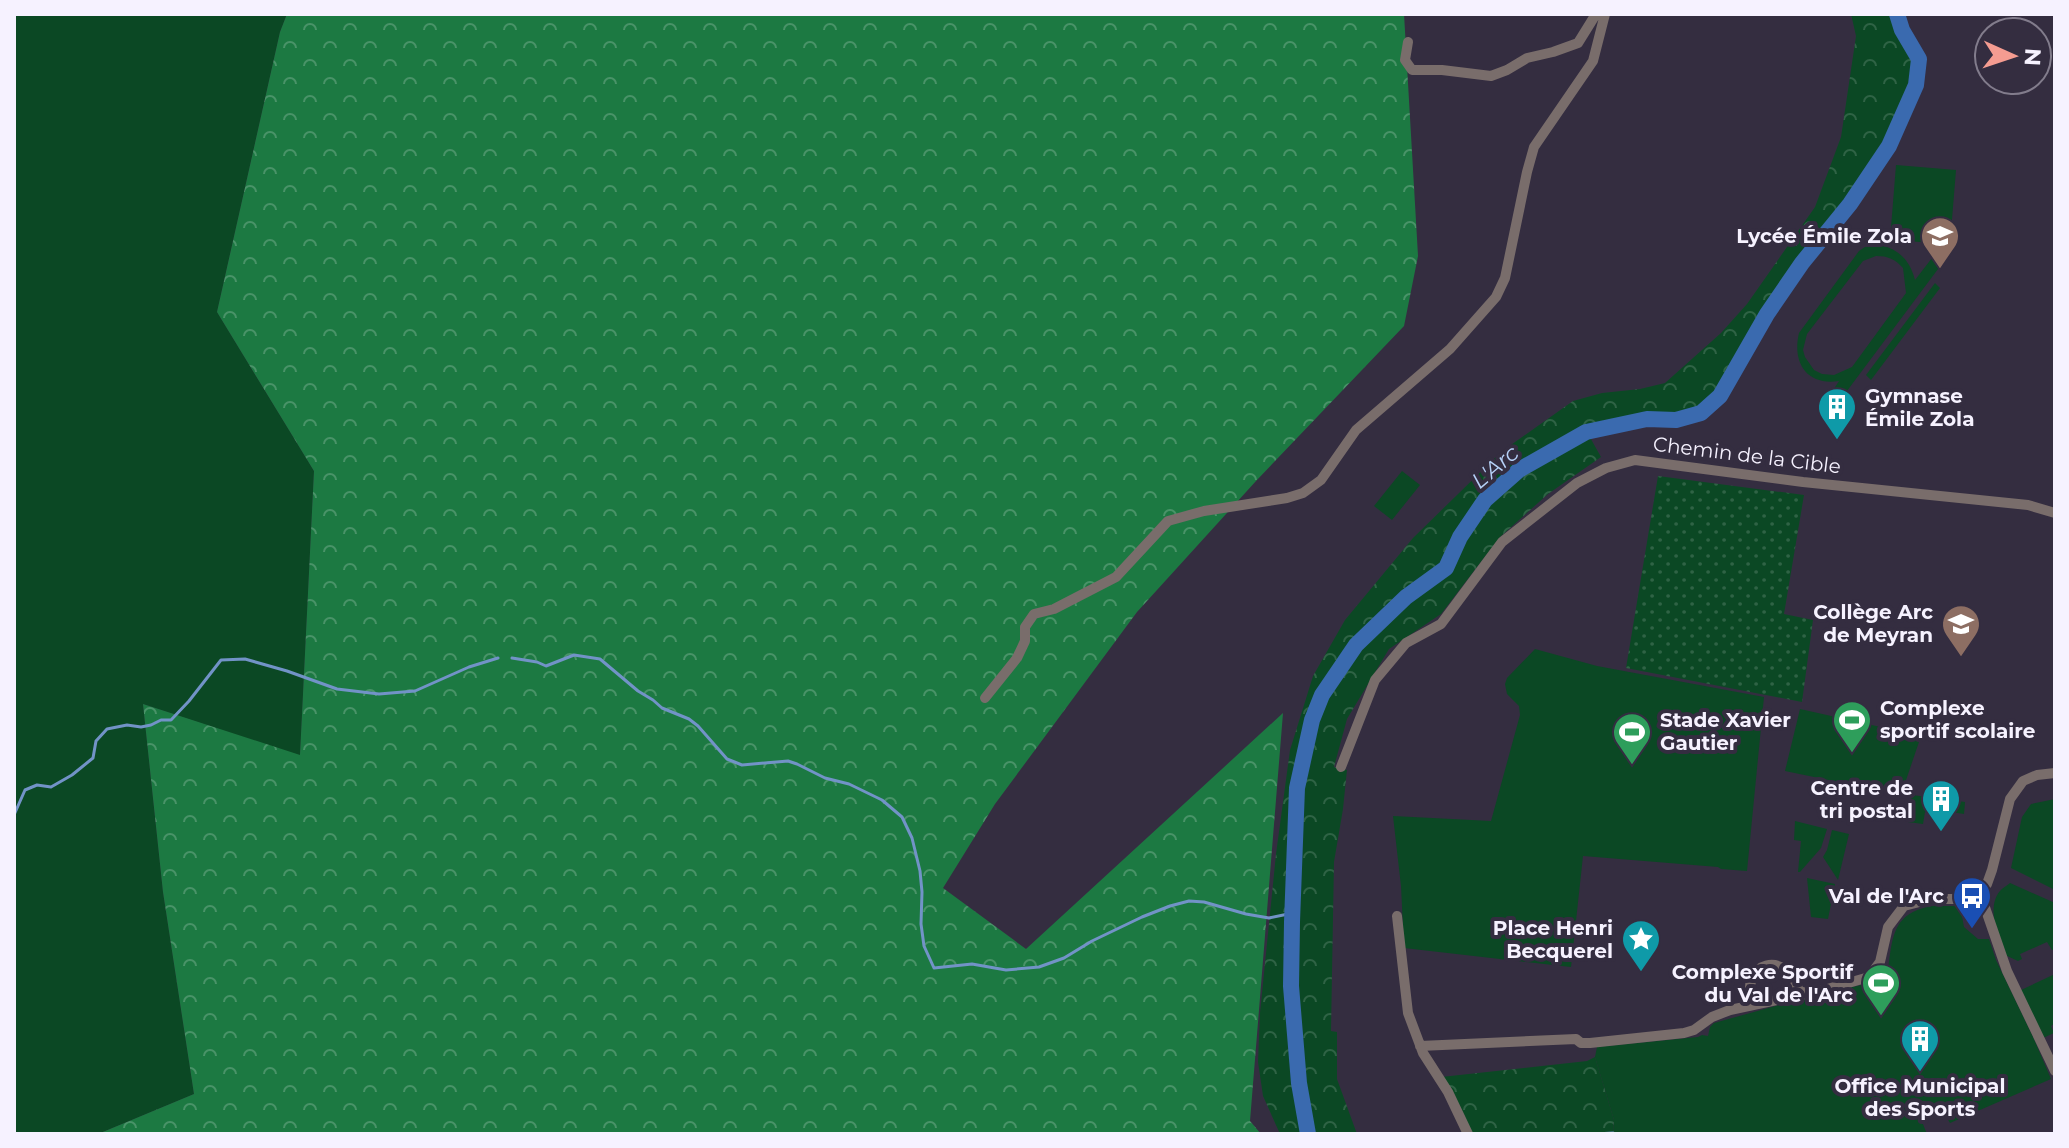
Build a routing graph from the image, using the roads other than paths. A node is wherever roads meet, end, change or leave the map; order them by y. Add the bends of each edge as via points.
1 (1596, 14) edge
2 (1605, 14) edge
3 (1408, 42) dead end
4 (2055, 513) edge
5 (985, 698) dead end
6 (1341, 767) dead end
7 (2055, 773) edge
8 (1980, 893) junction
9 (1397, 916) dead end
10 (1807, 993) junction
11 (1752, 1004) junction
12 (1420, 1046) junction
13 (2055, 1071) edge
14 (1468, 1134) edge

1 - 3 street via 1578,43 1527,58 1491,76 1412,70 1405,60
2 - 5 street via 1593,61 1534,147 1505,278 1496,297 1450,349 1356,430 1321,480 1303,493 1168,521 1116,577 1034,614 1017,658
4 - 6 street, Chemin de la Cible via 2022,504 1635,460 1606,468 1577,483 1502,542 1441,624 1406,643 1375,680
7 - 8 street via 2023,781 2010,799 1992,870
8 - 10 street via 1904,906 1888,927 1880,962 1869,977
8 - 13 street via 2007,971
9 - 12 street via 1408,1013
10 - 11 street
10 - 11 street via 1799,991 1785,968 1770,965 1751,976
11 - 12 street via 1684,1033 1590,1043 1576,1039
12 - 14 street

